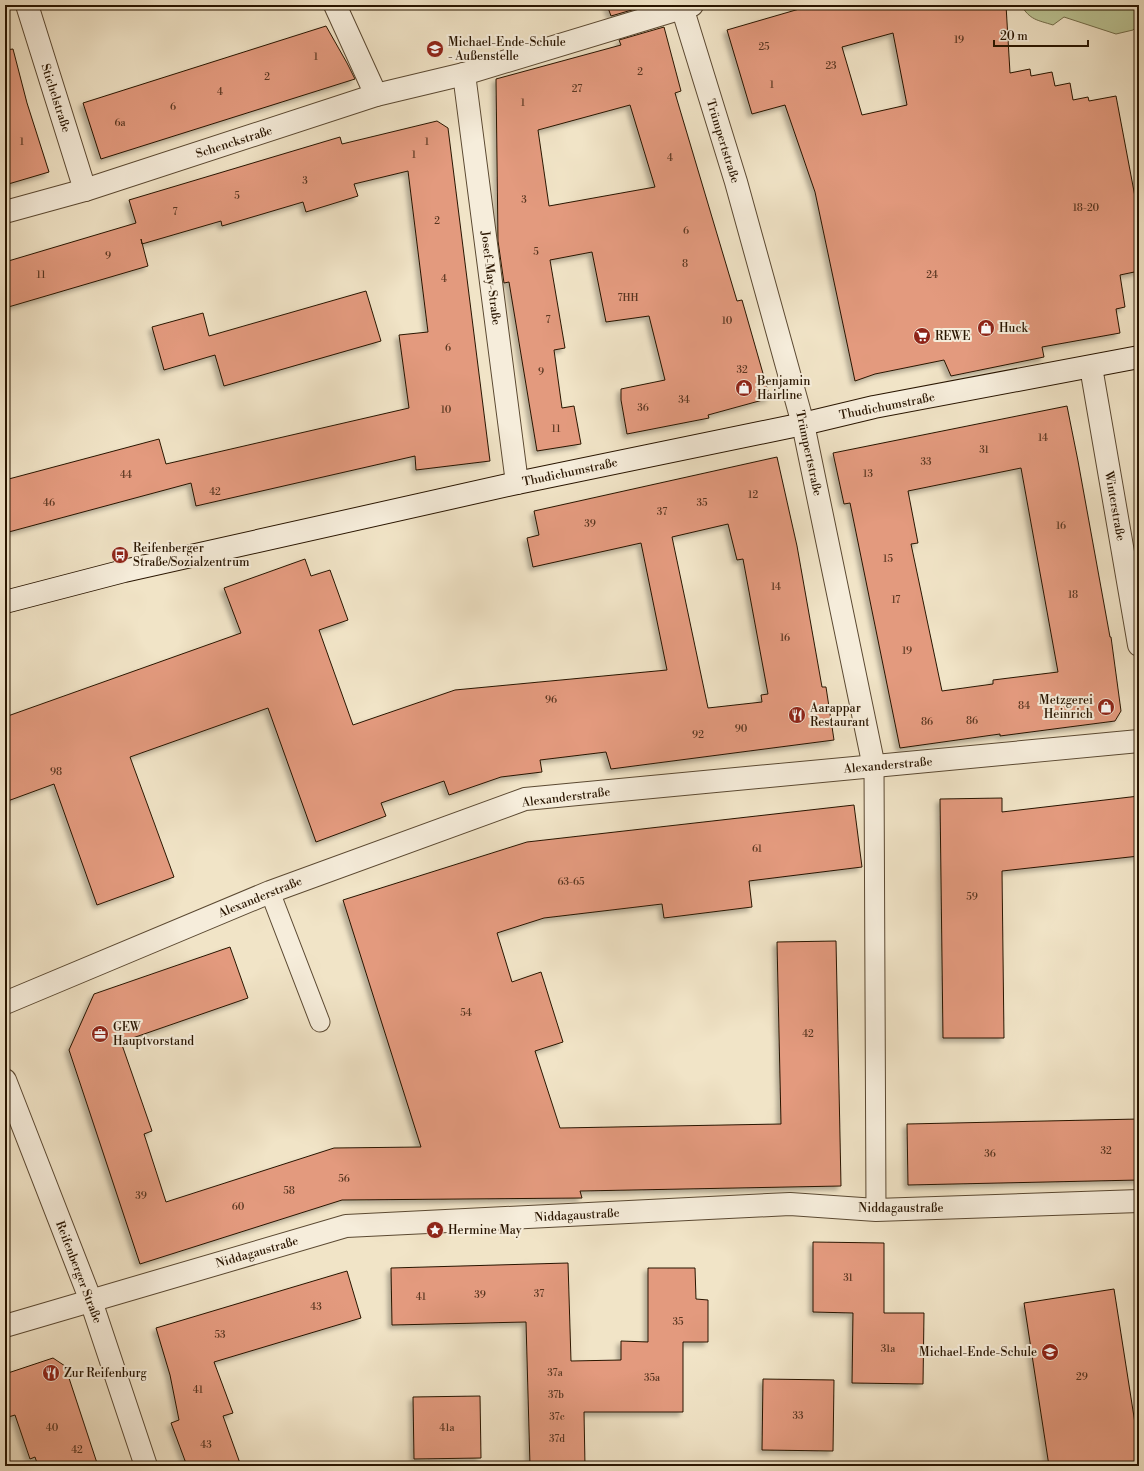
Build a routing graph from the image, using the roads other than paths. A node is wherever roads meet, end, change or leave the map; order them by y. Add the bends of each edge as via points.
1 (27, 5) edge
2 (335, 5) edge
3 (687, 6) edge
4 (464, 74) junction
5 (376, 95) junction
6 (85, 190) junction
7 (5, 212) edge
8 (1139, 357) edge
9 (1090, 367) junction
10 (803, 424) junction
11 (517, 482) junction
12 (5, 602) edge
13 (1139, 645) edge
14 (1139, 741) edge
15 (874, 767) junction
16 (270, 892) junction
17 (5, 1003) edge
18 (320, 1022) dead end
19 (5, 1080) edge
20 (1139, 1201) edge
21 (876, 1210) junction
22 (91, 1301) junction
23 (5, 1326) edge
24 (146, 1466) edge

1 - 6 street, Stichelstraße
2 - 5 street
3 - 4 street, Schenckstraße
3 - 10 street, Trümpertstraße
4 - 5 street, Schenckstraße
4 - 11 street, Josef-May-Straße
5 - 6 street, Schenckstraße
6 - 7 street, Schenckstraße
8 - 9 street, Thudichumstraße
9 - 10 street, Thudichumstraße via 874,407
9 - 13 street, Winterstraße
10 - 11 street, Thudichumstraße
10 - 15 street, Trümpertstraße
11 - 12 street, Thudichumstraße via 124,571
14 - 15 street, Alexanderstraße
15 - 16 street, Alexanderstraße via 526,799
15 - 21 lane
16 - 17 street, Alexanderstraße
16 - 18 lane
19 - 22 street, Reifenberger Straße
20 - 21 street, Niddagaustraße
21 - 22 street, Niddagaustraße via 790,1204 346,1226
22 - 23 street, Niddagaustraße
22 - 24 street, Reifenberger Straße

